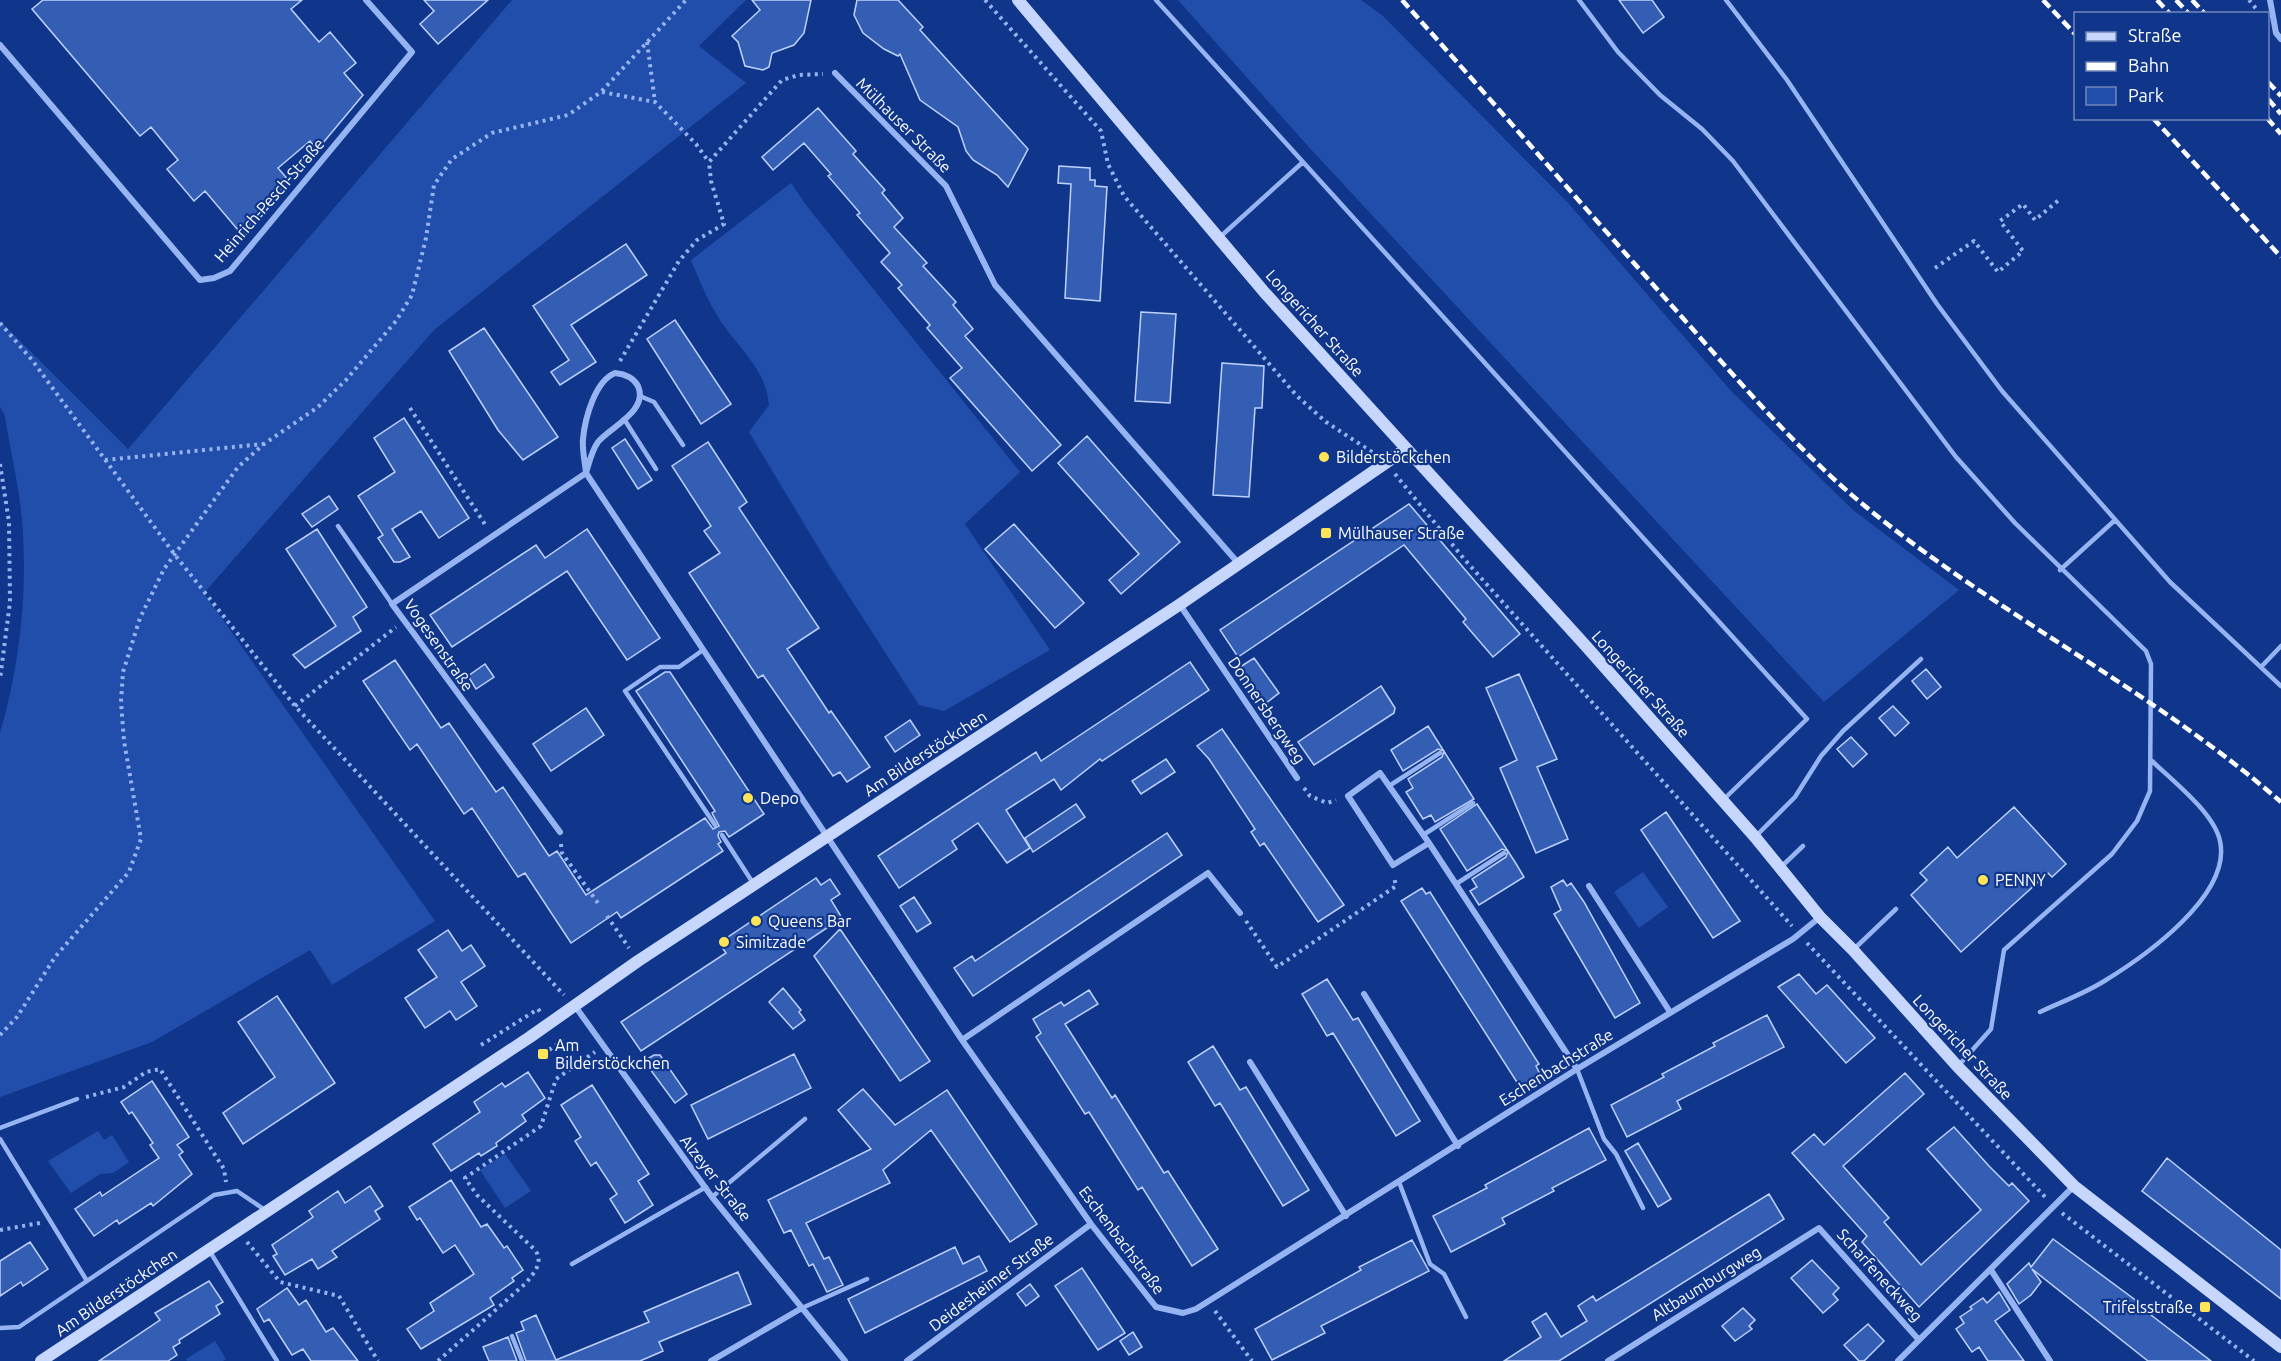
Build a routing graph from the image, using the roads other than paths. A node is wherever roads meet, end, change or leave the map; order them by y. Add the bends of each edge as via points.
1 (366, 0) edge
2 (1017, 0) edge
3 (1156, 0) edge
4 (1579, 0) edge
5 (1726, 0) edge
6 (2270, 0) edge
7 (2281, 39) edge
8 (0, 45) edge
9 (835, 73) road end
10 (1303, 162) junction
11 (1218, 239) junction
12 (640, 396) junction
13 (624, 419) junction
14 (683, 445) dead end
15 (1406, 449) junction
16 (656, 469) dead end
17 (586, 473) junction
18 (2114, 521) junction
19 (338, 526) dead end
20 (1239, 564) junction
21 (2060, 570) junction
22 (392, 604) junction
23 (1179, 604) junction
24 (2281, 646) edge
25 (703, 650) junction
26 (1921, 658) dead end
27 (2261, 667) junction
28 (2281, 686) edge
29 (1440, 753) dead end
30 (2152, 761) junction
31 (1297, 778) road end
32 (1389, 786) junction
33 (1723, 801) junction
34 (1473, 803) dead end
35 (715, 825) dead end
36 (560, 832) road end
37 (722, 835) dead end
38 (1423, 835) junction
39 (827, 837) junction
40 (1755, 837) junction
41 (1429, 843) junction
42 (1803, 846) dead end
43 (1504, 853) dead end
44 (1781, 867) junction
45 (1456, 884) junction
46 (754, 886) junction
47 (1588, 886) dead end
48 (1896, 909) dead end
49 (1240, 913) road end
50 (1820, 917) junction
51 (1853, 950) junction
52 (1364, 994) dead end
53 (575, 1006) junction
54 (1670, 1012) junction
55 (2040, 1012) dead end
56 (962, 1040) junction
57 (1250, 1062) dead end
58 (1958, 1067) junction
59 (1577, 1069) junction
60 (76, 1099) road end
61 (805, 1119) dead end
62 (0, 1128) edge
63 (0, 1139) edge
64 (1458, 1146) junction
65 (1399, 1182) junction
66 (2074, 1186) junction
67 (706, 1187) junction
68 (712, 1197) junction
69 (1643, 1208) dead end
70 (267, 1211) junction
71 (1346, 1216) junction
72 (1090, 1224) junction
73 (1819, 1228) joint
74 (209, 1250) junction
75 (572, 1264) dead end
76 (1991, 1270) junction
77 (867, 1279) dead end
78 (87, 1281) junction
79 (802, 1308) junction
80 (1466, 1317) dead end
81 (0, 1328) edge
82 (512, 1335) dead end
83 (1920, 1340) junction
84 (2281, 1347) edge
85 (41, 1361) edge
86 (277, 1361) edge
87 (522, 1361) edge
88 (711, 1361) edge
89 (845, 1361) edge
90 (907, 1361) edge
91 (1608, 1361) edge
92 (1898, 1361) edge
93 (2050, 1361) edge

1 - 8 street, Heinrich-Pesch-Straße via 412,52 230,271 200,280
2 - 11 street, Longericher Straße
3 - 10 lane
4 - 21 lane via 1618,52 1733,161 1956,457
5 - 18 lane via 1823,132 1966,345
6 - 7 street via 2276,33
9 - 20 street, Mülhauser Straße via 946,186 995,285
10 - 11 lane
10 - 33 lane via 1808,719
11 - 15 street, Longericher Straße
12 - 13 street via 639,404
12 - 14 lane via 654,402
12 - 17 street via 632,378 615,373 600,382 583,439
13 - 16 lane
13 - 17 street via 596,444
15 - 20 street, Am Bilderstöckchen
15 - 33 street, Longericher Straße
17 - 22 street, Vogesenstraße
17 - 25 street
18 - 21 lane
18 - 27 lane via 2197,609
19 - 22 lane
20 - 23 street, Am Bilderstöckchen
21 - 30 lane via 2149,657
22 - 36 street, Vogesenstraße
23 - 31 street, Donnersbergweg
23 - 39 street, Am Bilderstöckchen
24 - 27 lane
25 - 35 lane via 679,667 660,667 625,691
25 - 39 street
26 - 40 lane via 1843,731 1821,756 1795,797
27 - 28 lane
29 - 32 lane
30 - 55 lane via 2214,825 2221,860 2215,877 2186,917 2163,940 2104,982
30 - 58 lane via 2150,791 2137,821 2112,854 2004,950 1991,1029
32 - 38 street
32 - 41 street via 1380,773 1348,796 1393,865
33 - 40 street, Longericher Straße
34 - 38 lane
37 - 46 lane
38 - 41 street
39 - 46 street, Am Bilderstöckchen
39 - 56 street, Eschenbachstraße
40 - 44 street, Longericher Straße
41 - 45 street
42 - 44 lane
43 - 45 lane
44 - 50 street, Longericher Straße
45 - 59 street
46 - 53 street, Am Bilderstöckchen
47 - 54 street
48 - 51 lane
49 - 56 street via 1208,873
50 - 51 street, Longericher Straße
50 - 54 street, Eschenbachstraße via 1793,939
51 - 58 street, Longericher Straße
52 - 64 street
53 - 67 street, Alzeyer Straße
53 - 70 street, Am Bilderstöckchen
54 - 59 street, Eschenbachstraße
56 - 72 street, Eschenbachstraße
57 - 71 street
58 - 66 street, Longericher Straße
59 - 64 street, Eschenbachstraße
59 - 69 lane via 1604,1139 1616,1154
60 - 62 lane
61 - 68 lane
63 - 78 lane
64 - 65 street, Eschenbachstraße
65 - 71 street, Eschenbachstraße
65 - 80 lane via 1430,1264 1443,1274
66 - 76 street
66 - 84 street, Longericher Straße
67 - 68 street, Alzeyer Straße
67 - 75 lane
68 - 79 street, Alzeyer Straße
70 - 74 street, Am Bilderstöckchen
70 - 78 lane via 237,1191 214,1195
71 - 72 street, Eschenbachstraße via 1184,1313 1156,1306
72 - 90 street, Deidesheimer Straße
73 - 83 street, Scharfeneckweg
73 - 91 street, Altbaumburgweg
74 - 85 street, Am Bilderstöckchen
74 - 86 lane
76 - 83 street
76 - 93 street
77 - 79 lane
78 - 81 lane via 19,1327
79 - 88 street
79 - 89 street, Alzeyer Straße
82 - 87 lane
83 - 92 street

